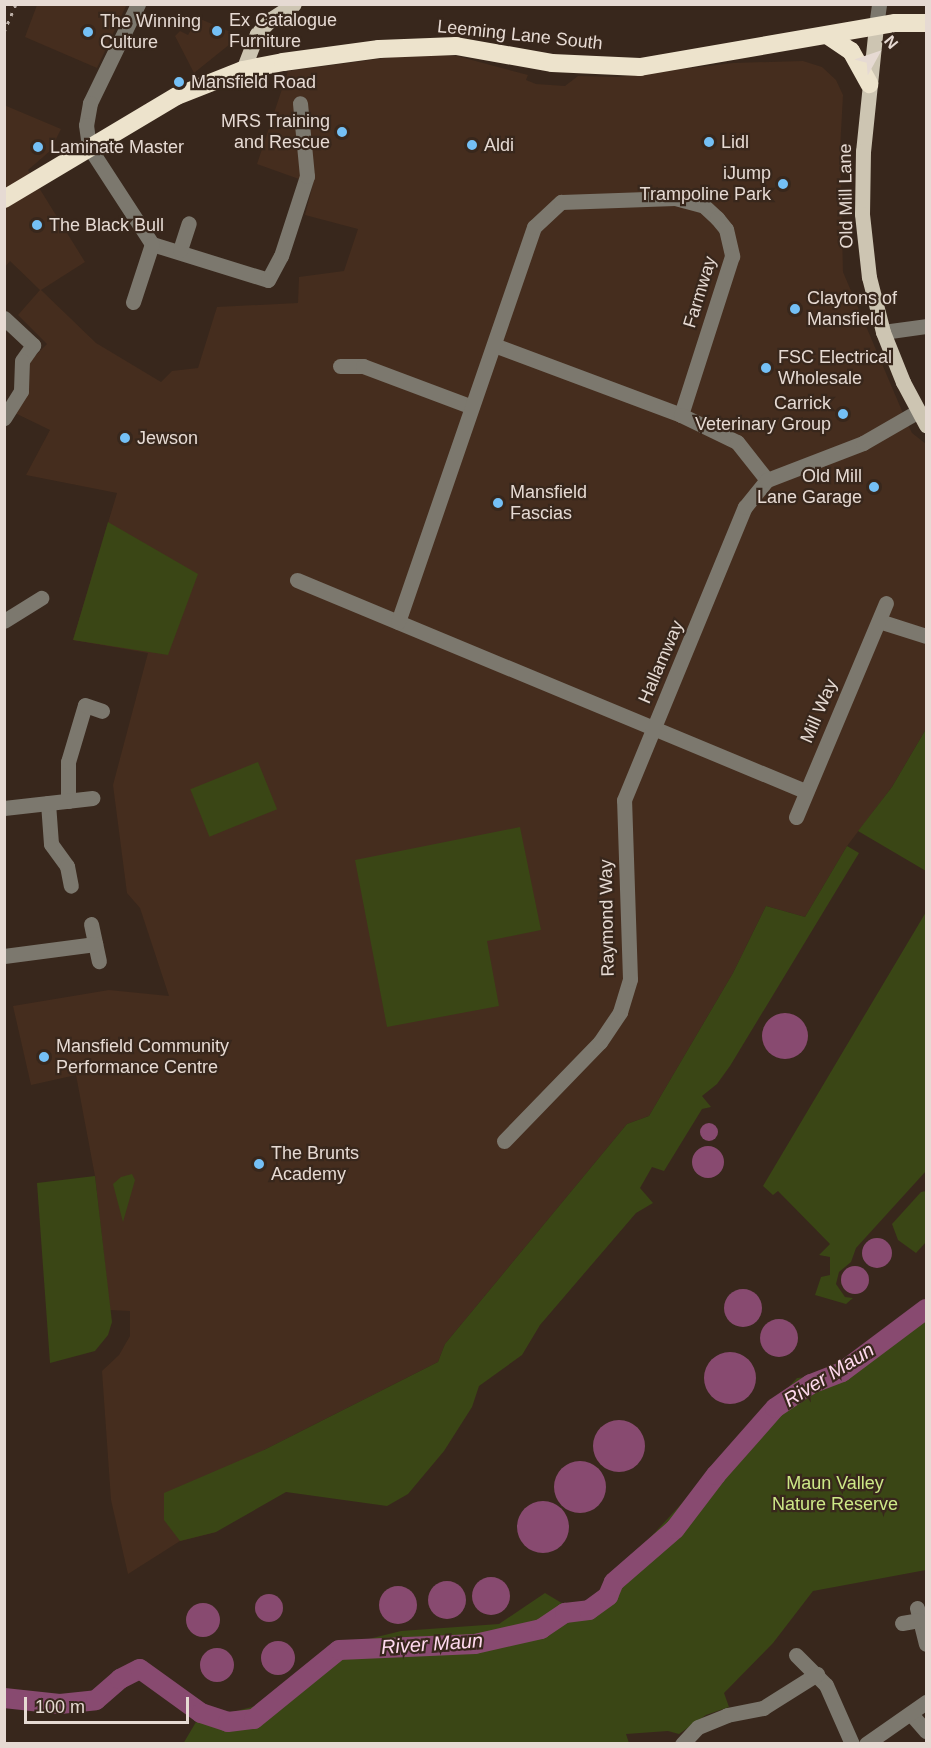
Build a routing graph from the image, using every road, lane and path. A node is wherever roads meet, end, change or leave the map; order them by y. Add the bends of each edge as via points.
1 (138, 4) edge
2 (294, 4) edge
3 (879, 4) edge
4 (273, 12) edge
5 (927, 23) edge
6 (876, 26) junction
7 (827, 35) junction
8 (243, 70) junction
9 (869, 84) junction
10 (300, 103) dead end
11 (89, 147) junction
12 (4, 199) edge
13 (189, 223) dead end
14 (152, 243) junction
15 (180, 250) junction
16 (133, 302) dead end
17 (4, 318) edge
18 (927, 326) edge
19 (883, 332) junction
20 (494, 345) junction
21 (340, 366) dead end
22 (472, 407) junction
23 (917, 412) junction
24 (681, 415) junction
25 (4, 418) edge
26 (927, 425) edge
27 (767, 480) junction
28 (297, 580) dead end
29 (40, 598) dead end
30 (886, 603) dead end
31 (4, 621) edge
32 (879, 621) junction
33 (398, 622) junction
34 (927, 636) edge
35 (102, 711) dead end
36 (654, 726) junction
37 (805, 791) junction
38 (92, 798) dead end
39 (68, 801) junction
40 (48, 803) junction
41 (4, 808) edge
42 (796, 818) dead end
43 (71, 886) dead end
44 (91, 924) dead end
45 (95, 944) junction
46 (4, 956) edge
47 (99, 961) dead end
48 (504, 1141) dead end
49 (902, 1623) dead end
50 (927, 1644) edge
51 (796, 1655) dead end
52 (817, 1674) junction
53 (927, 1702) edge
54 (912, 1714) junction
55 (927, 1731) edge
56 (686, 1742) edge
57 (852, 1743) edge
58 (866, 1743) edge

1 - 11 street via 90,103 86,125
2 - 4 main road
3 - 6 street
4 - 8 main road via 249,49
5 - 6 highway, Leeming Lane South
6 - 7 highway, Leeming Lane South
6 - 9 main road, Old Mill Lane
7 - 8 highway, Leeming Lane South via 640,67 552,63 456,46 414,46 342,52
7 - 9 highway via 851,51
8 - 11 highway, Leeming Lane South via 177,96
9 - 19 main road, Old Mill Lane via 862,214 868,277
10 - 15 street via 307,176 281,256 268,280
11 - 12 highway, Leeming Lane South
11 - 14 street
13 - 15 street
14 - 15 street
14 - 16 street
17 - 25 street via 33,345 22,361 21,391
18 - 19 street
19 - 23 main road, Old Mill Lane
20 - 22 street, Farmway
20 - 24 street
20 - 24 street, Farmway via 534,227 550,208 574,199 690,200 717,218 726,230 732,256
21 - 22 street via 363,366
22 - 33 street, Farmway
23 - 26 main road, Old Mill Lane
23 - 27 street, Hallamway via 863,443
24 - 27 street via 737,442
27 - 36 street, Hallamway via 745,507
28 - 33 street, Hallamway
29 - 31 street
30 - 32 street, Mill Way
32 - 34 street
32 - 37 street, Mill Way
33 - 36 street, Hallamway
35 - 39 street via 85,705 68,762
36 - 37 street
36 - 48 street, Raymond Way via 624,800 630,979 620,1012 600,1042
37 - 42 street, Mill Way
38 - 39 street
39 - 40 street
40 - 41 street
40 - 43 street via 51,844 67,866
44 - 45 street
45 - 46 street
45 - 47 street
49 - 50 street via 918,1614
51 - 52 street
52 - 56 street via 763,1708 727,1714 698,1727
52 - 57 street via 826,1684
53 - 54 street
54 - 55 street
54 - 58 street

